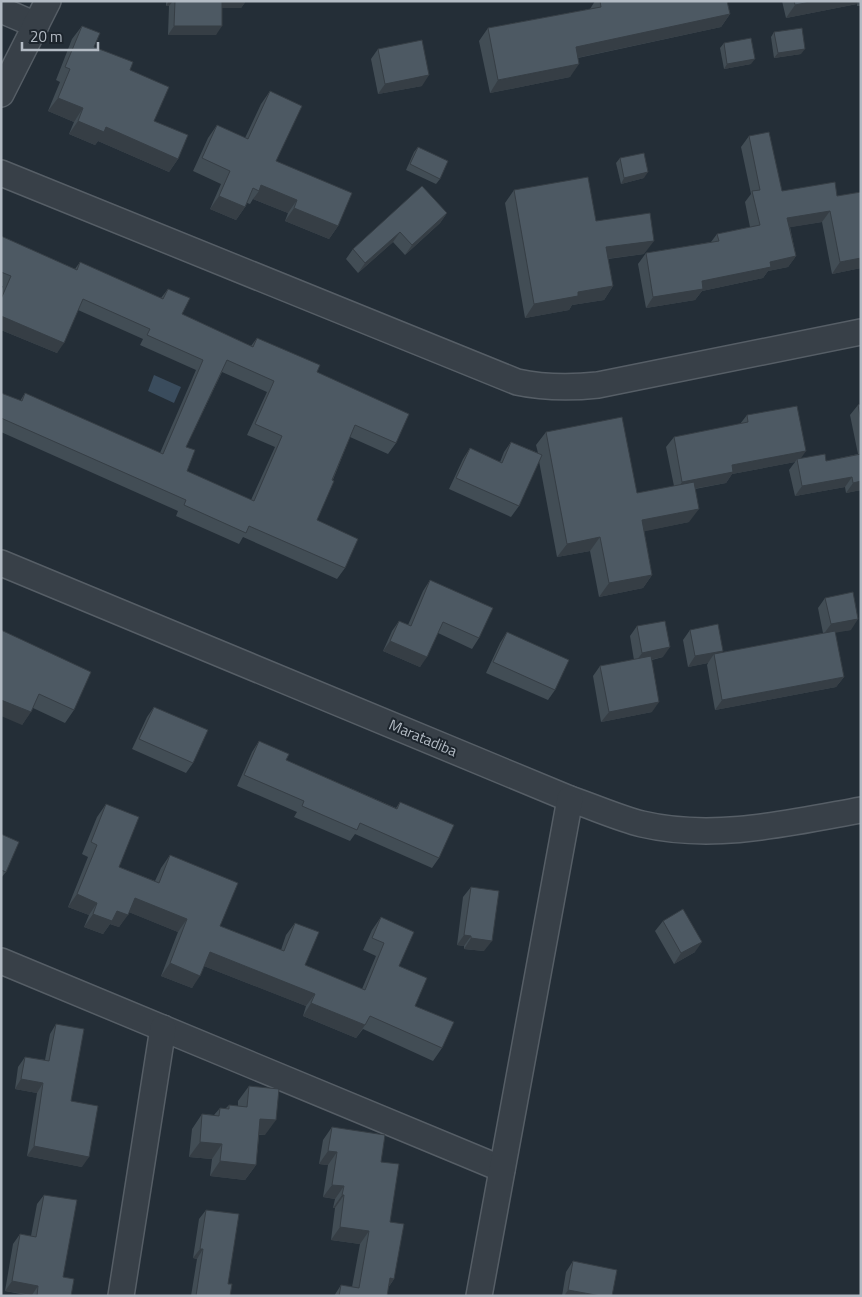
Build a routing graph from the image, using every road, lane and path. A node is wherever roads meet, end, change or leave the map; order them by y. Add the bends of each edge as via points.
1 (48, 1) edge
2 (1, 10) edge
3 (36, 26) junction
4 (1, 94) edge
5 (1, 173) edge
6 (861, 332) edge
7 (1, 563) edge
8 (570, 799) junction
9 (861, 810) edge
10 (1, 961) edge
11 (163, 1028) junction
12 (502, 1169) junction
13 (121, 1296) edge
14 (480, 1296) edge

1 - 3 street
2 - 3 street
3 - 4 street
5 - 6 street via 537,387 598,385
7 - 8 street, Maratadiba
8 - 9 street, Maratadiba via 642,824 694,831 777,825
8 - 12 street
10 - 11 street
11 - 12 street
11 - 13 street
12 - 14 street

